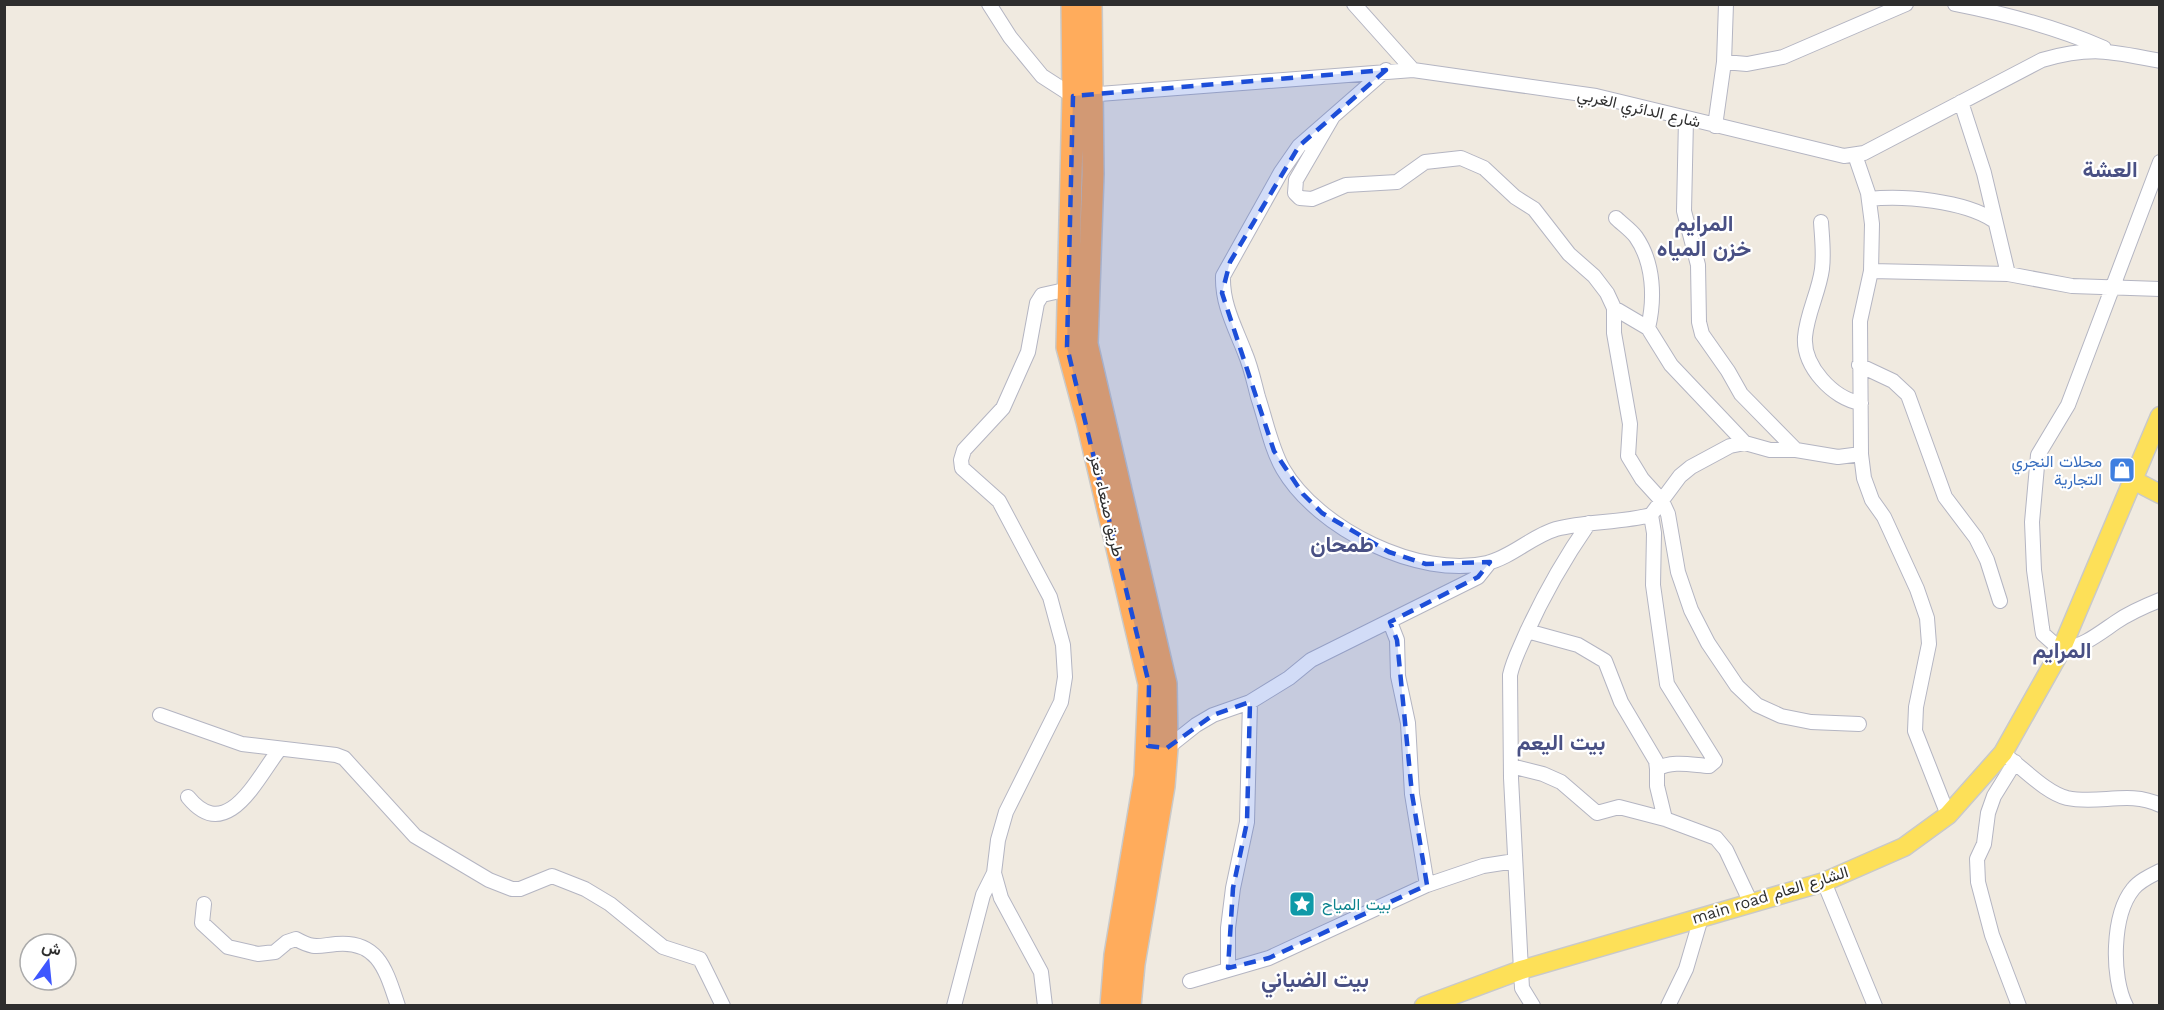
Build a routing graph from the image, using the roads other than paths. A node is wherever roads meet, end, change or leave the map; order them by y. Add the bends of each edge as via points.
1 (989, 4) edge
2 (1072, 4) edge
3 (1091, 4) edge
4 (1354, 4) edge
5 (1726, 4) edge
6 (1906, 4) edge
7 (1955, 4) edge
8 (2109, 50) junction
9 (2160, 61) edge
10 (1724, 62) junction
11 (1386, 70) junction
12 (1413, 70) junction
13 (1083, 95) junction
14 (1961, 102) junction
15 (1333, 117) junction
16 (1686, 119) junction
17 (1715, 126) junction
18 (1855, 155) junction
19 (2160, 162) edge
20 (1869, 199) junction
21 (1616, 218) dead end
22 (1993, 220) junction
23 (1821, 222) dead end
24 (1871, 272) junction
25 (2008, 274) junction
26 (1068, 289) junction
27 (2114, 289) junction
28 (2160, 289) edge
29 (1614, 308) junction
30 (1648, 328) junction
31 (1859, 365) junction
32 (1861, 403) junction
33 (2160, 416) edge
34 (1745, 443) junction
35 (1796, 450) junction
36 (1861, 454) junction
37 (2133, 480) junction
38 (2160, 494) edge
39 (1662, 501) junction
40 (1651, 515) junction
41 (1589, 523) junction
42 (1490, 562) junction
43 (2160, 600) edge
44 (2000, 601) dead end
45 (1390, 622) junction
46 (1527, 632) junction
47 (2061, 650) junction
48 (1250, 702) junction
49 (160, 715) dead end
50 (1859, 724) dead end
51 (1157, 747) junction
52 (279, 750) junction
53 (2008, 758) junction
54 (1511, 766) junction
55 (1657, 769) junction
56 (188, 797) dead end
57 (2160, 805) edge
58 (1948, 816) junction
59 (1665, 819) junction
60 (1515, 861) junction
61 (2160, 871) edge
62 (994, 873) junction
63 (1824, 882) junction
64 (1427, 885) junction
65 (1751, 903) junction
66 (204, 904) dead end
67 (1701, 918) junction
68 (1228, 968) junction
69 (1521, 970) junction
70 (1190, 981) dead end
71 (398, 1005) edge
72 (723, 1005) edge
73 (954, 1005) edge
74 (1045, 1005) edge
75 (1111, 1005) edge
76 (1130, 1005) edge
77 (1424, 1005) edge
78 (1533, 1005) edge
79 (1668, 1005) edge
80 (1875, 1005) edge
81 (2019, 1005) edge
82 (2126, 1005) edge

1 - 13 street via 1042,76
2 - 13 highway, طريق صنعاء تعز
3 - 13 highway, طريق صنعاء تعز
4 - 12 street
5 - 10 street
6 - 10 street via 1783,57 1747,64
7 - 8 street via 2069,33
8 - 9 street, شارع الدائري الغربي
8 - 14 street, شارع الدائري الغربي via 2074,51 2042,60
10 - 17 street
11 - 12 street, شارع الدائري الغربي
11 - 13 street, شارع الدائري الغربي
11 - 15 street
12 - 16 street, شارع الدائري الغربي via 1596,96
13 - 26 highway, طريق صنعاء تعز
13 - 51 highway, طريق صنعاء تعز via 1093,174 1087,344 1166,684
14 - 18 street, شارع الدائري الغربي
14 - 22 street via 1984,173
15 - 29 street via 1296,180 1295,193 1300,198 1312,199 1357,183 1397,182 1425,162 1452,158 1473,161 1539,214 1569,254 1601,285
15 - 42 street via 1316,128 1293,154 1223,276 1222,293 1246,355 1274,451 1284,471 1322,513 1389,552 1426,564
16 - 17 street, شارع الدائري الغربي
16 - 35 street via 1684,211 1698,265 1702,334 1741,394
17 - 18 street, شارع الدائري الغربي via 1832,155
18 - 20 street
19 - 27 street
20 - 22 street via 1957,206
20 - 24 street
21 - 30 street via 1638,240 1649,270 1652,304
22 - 25 street
23 - 32 street via 1822,271 1807,323 1805,346 1828,386 1838,395
24 - 25 street
24 - 31 street via 1860,321
25 - 27 street
26 - 51 highway, طريق صنعاء تعز via 1067,347 1149,684
26 - 62 street via 1042,295 1036,303 1028,352 1018,378 1003,408 964,450 961,460 962,468 999,501 1050,597 1063,645 1065,677 1061,702 1006,812
27 - 28 street
27 - 47 street via 2068,405 2038,455 2032,499 2034,570 2043,634
29 - 30 street
29 - 39 street via 1614,333 1630,424 1628,456
30 - 34 street via 1671,365
31 - 32 street
31 - 44 street via 1893,381 1908,395 1945,497 1976,538
32 - 36 street
33 - 37 main road, main road الشارع العام
34 - 35 street via 1770,450
34 - 39 street via 1730,446 1691,467 1672,484
35 - 36 street via 1838,457
36 - 58 street via 1872,500 1899,549 1927,618 1929,644 1915,731
37 - 38 main road
37 - 47 main road, main road الشارع العام
39 - 40 street
39 - 50 street via 1691,610 1708,644 1737,686 1757,705 1780,716
40 - 41 street
40 - 55 street via 1653,585 1667,684 1715,761 1709,766 1681,764
41 - 42 street via 1535,537
41 - 46 street via 1562,561
42 - 45 street via 1478,578
43 - 47 street via 2117,621 2094,639
45 - 48 street via 1311,660
45 - 64 street via 1397,640 1412,794
46 - 54 street via 1510,675
46 - 55 street via 1578,645 1605,661 1620,702
47 - 53 main road, main road الشارع العام
48 - 51 street via 1213,715
48 - 68 street via 1247,822 1233,888
49 - 52 street via 216,737
51 - 75 highway, طريق صنعاء تعز via 1115,955
51 - 76 highway, طريق صنعاء تعز via 1164,786
52 - 56 street via 242,802 227,812 200,811
52 - 72 street via 308,750 344,758 415,836 489,880 520,889 552,876 585,889 663,946 699,959
53 - 57 street via 2068,798 2136,797
53 - 58 main road, main road الشارع العام
53 - 81 street via 1988,813 1984,844 1977,859 1978,882 1992,935
54 - 59 street via 1561,782 1597,813 1619,807
54 - 60 street
55 - 59 street
58 - 63 main road, main road الشارع العام via 1904,847
59 - 65 street via 1724,845
60 - 64 street via 1483,866
60 - 69 street
61 - 82 street via 2135,887 2121,914 2116,959
62 - 73 street via 983,895
62 - 74 street via 1006,908 1041,972
63 - 65 main road, main road الشارع العام
63 - 80 street
64 - 68 street via 1269,958
65 - 67 main road, main road الشارع العام
66 - 71 street via 202,923 228,946 267,954 296,939 312,948 355,943 369,948 386,971
67 - 69 main road, main road الشارع العام
67 - 79 street via 1686,969
68 - 70 street
69 - 77 main road, main road الشارع العام
69 - 78 street via 1522,988

